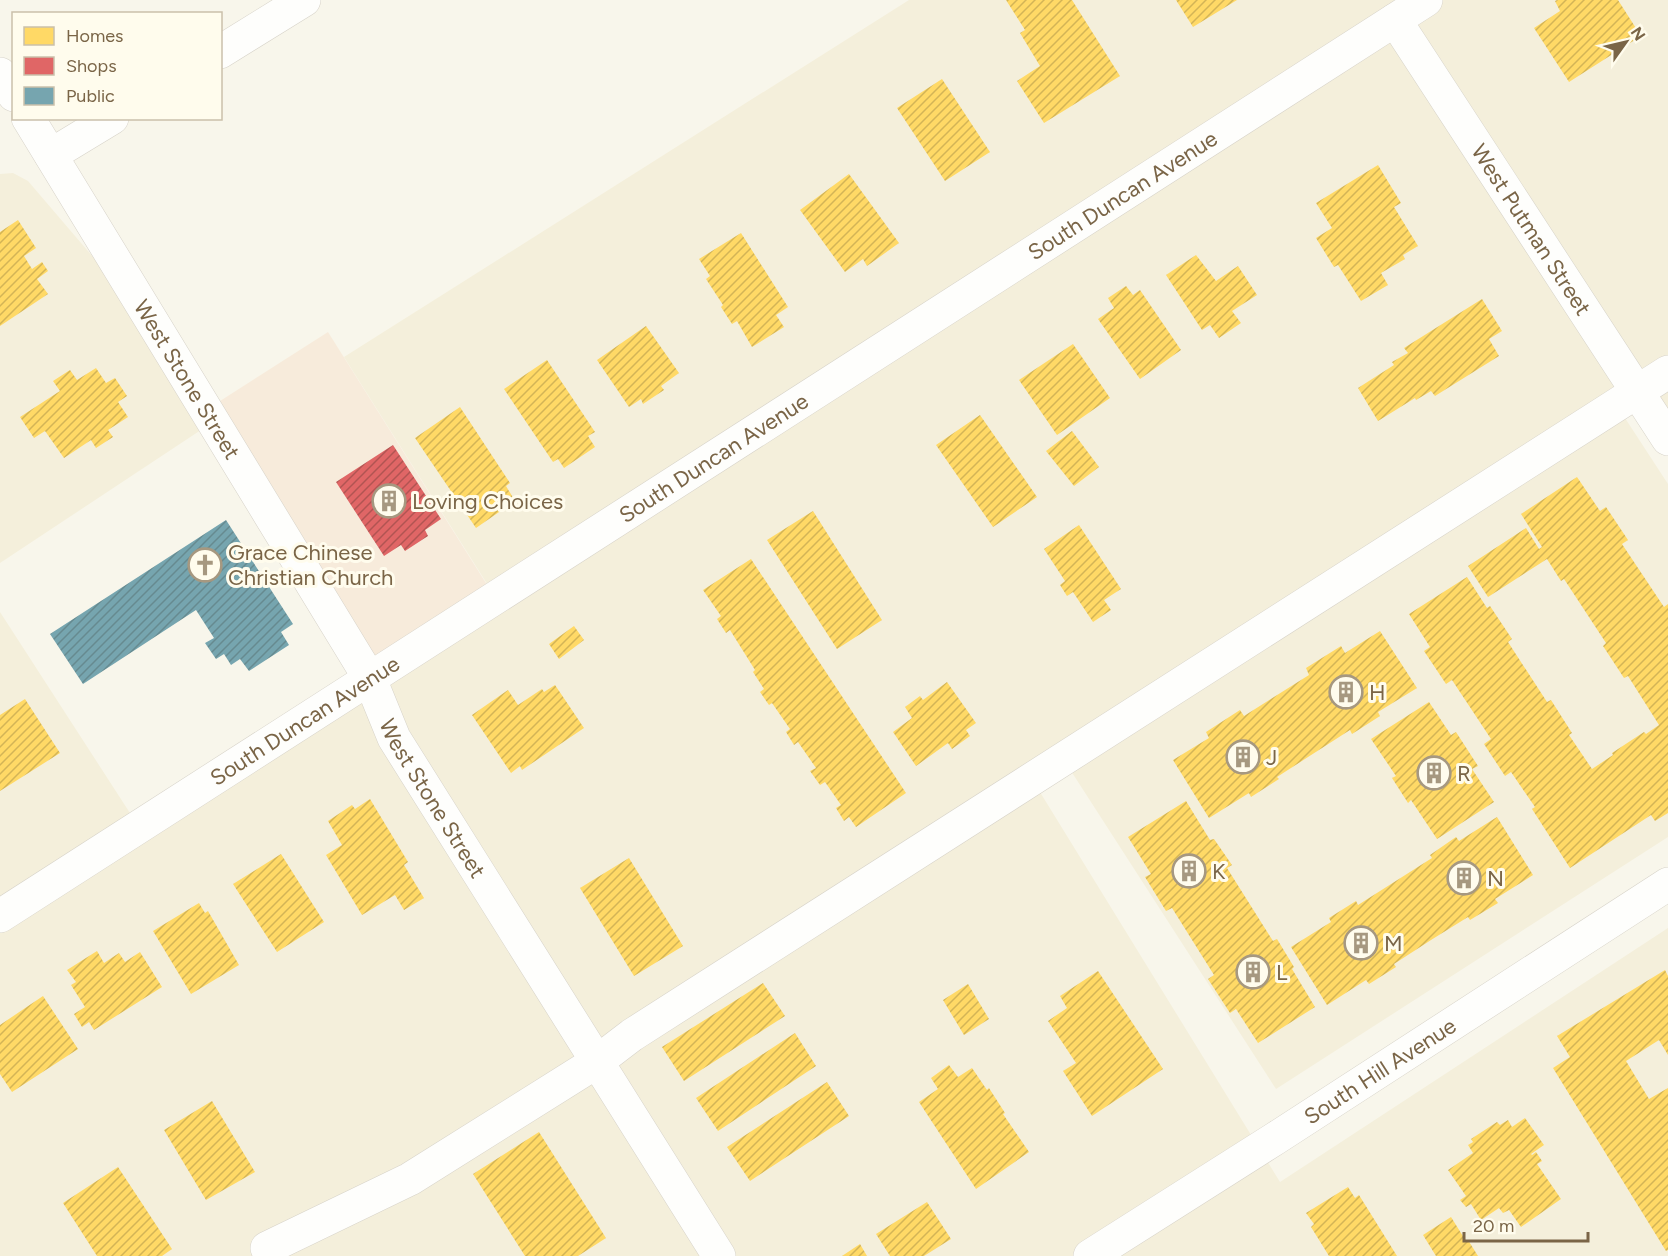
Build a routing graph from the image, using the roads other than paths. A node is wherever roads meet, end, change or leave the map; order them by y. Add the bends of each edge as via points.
1 (304, 0) edge
2 (1426, 0) edge
3 (1395, 20) junction
4 (222, 51) edge
5 (0, 74) edge
6 (12, 92) edge
7 (29, 120) edge
8 (109, 120) edge
9 (51, 156) junction
10 (1668, 372) edge
11 (1637, 392) junction
12 (1668, 439) edge
13 (370, 680) junction
14 (1668, 884) edge
15 (0, 916) edge
16 (598, 1061) junction
17 (267, 1248) dead end
18 (720, 1256) edge
19 (1090, 1256) edge

1 - 4 street
2 - 3 street, South Duncan Avenue
3 - 11 street, West Putman Street
3 - 13 street, South Duncan Avenue
5 - 6 street
7 - 9 street, West Stone Street
8 - 9 street
9 - 13 street, West Stone Street
10 - 11 street
11 - 12 street, West Putman Street
11 - 16 street via 632,1035
13 - 15 street, South Duncan Avenue
13 - 16 street, West Stone Street via 394,738
14 - 19 street, South Hill Avenue
16 - 17 street via 410,1179
16 - 18 street, West Stone Street

